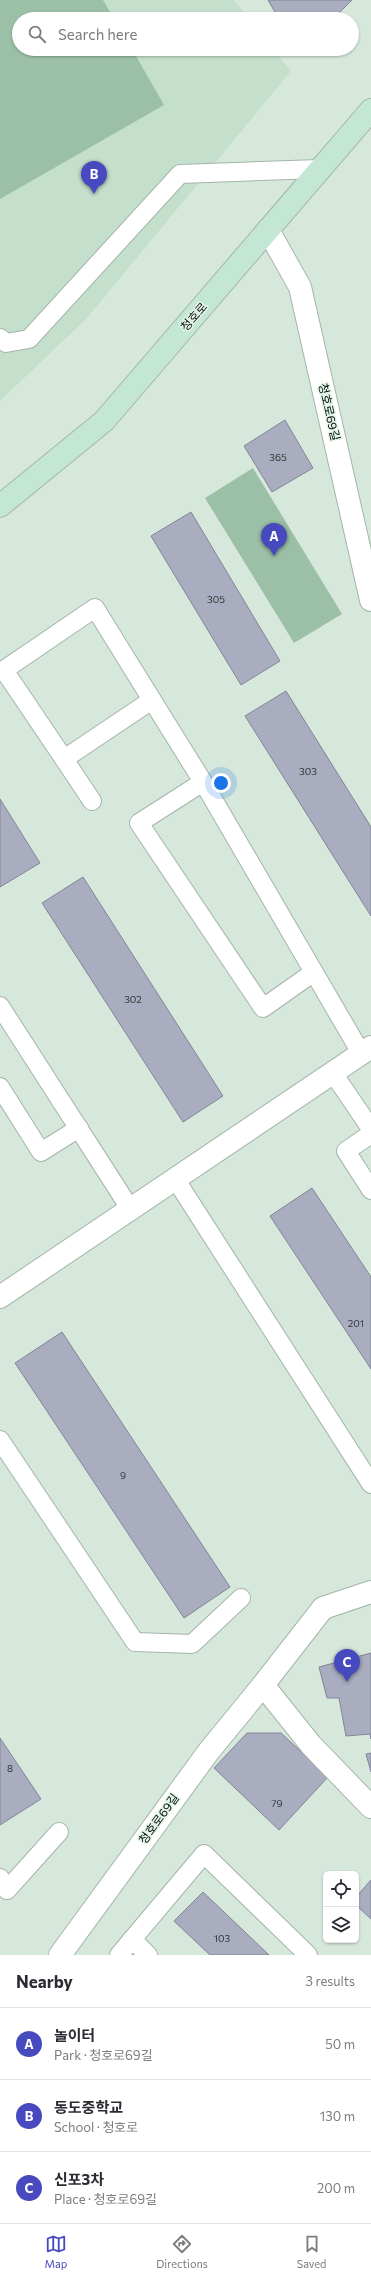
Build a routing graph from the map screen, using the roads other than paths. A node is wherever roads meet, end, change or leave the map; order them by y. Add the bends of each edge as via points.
1 (371, 110) edge
2 (319, 169) junction
3 (268, 230) junction
4 (0, 338) edge
5 (0, 506) edge
6 (371, 600) edge
7 (152, 700) junction
8 (64, 759) junction
9 (203, 782) junction
10 (92, 801) dead end
11 (314, 972) junction
12 (0, 1006) edge
13 (366, 1050) edge
14 (333, 1073) junction
15 (0, 1087) edge
16 (78, 1128) junction
17 (371, 1129) edge
18 (371, 1134) edge
19 (176, 1180) junction
20 (371, 1190) edge
21 (131, 1210) junction
22 (0, 1297) edge
23 (0, 1440) edge
24 (371, 1484) edge
25 (370, 1593) edge
26 (241, 1598) dead end
27 (263, 1686) junction
28 (371, 1807) edge
29 (60, 1832) dead end
30 (0, 1878) edge
31 (132, 1939) junction
32 (60, 1955) edge
33 (119, 1955) edge
34 (148, 1955) edge
35 (308, 1955) edge

1 - 2 main road, 청호로
2 - 3 main road, 청호로
2 - 4 lane via 180,174 29,340 6,343
3 - 5 main road, 청호로 via 104,421
3 - 6 street, 청호로69길 via 300,287
7 - 8 lane
7 - 8 lane via 95,608 4,670
7 - 9 lane
8 - 10 lane
9 - 11 lane
9 - 11 lane via 139,823 263,1008
11 - 13 lane
12 - 16 lane
13 - 14 street
14 - 17 lane
14 - 19 street
15 - 16 lane via 41,1152
16 - 21 lane
18 - 20 lane via 346,1151
19 - 21 street
19 - 24 lane
21 - 22 street
23 - 26 lane via 136,1642 192,1644
25 - 27 street, 청호로69길 via 323,1608
27 - 28 street via 311,1745
27 - 32 street, 청호로69길 via 209,1751
29 - 30 lane via 8,1890
31 - 33 lane
31 - 34 lane
31 - 35 lane via 204,1854

